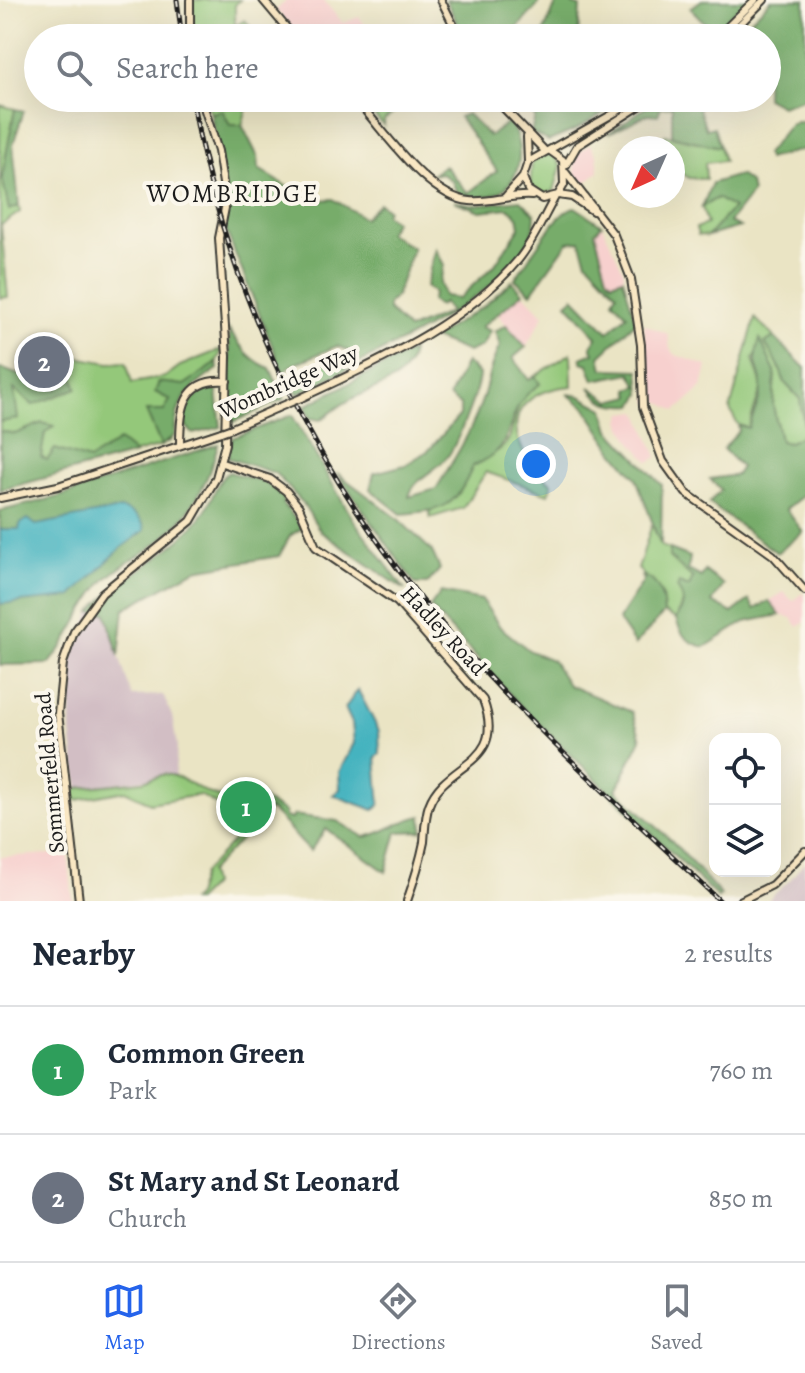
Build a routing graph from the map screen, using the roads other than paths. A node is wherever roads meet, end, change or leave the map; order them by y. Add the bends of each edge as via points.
1 (190, 0) edge
2 (263, 0) edge
3 (441, 0) edge
4 (755, 0) edge
5 (764, 0) edge
6 (190, 24) edge
7 (283, 24) edge
8 (453, 24) edge
9 (730, 24) edge
10 (740, 24) edge
11 (205, 112) edge
12 (366, 112) edge
13 (506, 112) edge
14 (616, 112) edge
15 (630, 112) edge
16 (525, 134) junction
17 (547, 150) junction
18 (528, 162) junction
19 (566, 169) junction
20 (523, 177) junction
21 (506, 196) junction
22 (556, 196) junction
23 (534, 197) junction
24 (600, 215) junction
25 (541, 218) junction
26 (227, 381) junction
27 (184, 444) junction
28 (222, 463) junction
29 (0, 498) edge
30 (805, 591) edge
31 (805, 851) edge
32 (79, 901) edge
33 (407, 901) edge
34 (740, 901) edge

1 - 6 street
2 - 7 street
3 - 8 street
4 - 9 street
5 - 10 street
11 - 26 street via 226,203 219,250
12 - 21 street via 444,192 470,201
13 - 16 street
14 - 17 street
15 - 19 street via 580,143
16 - 17 street
16 - 18 street
17 - 18 street
17 - 19 street
18 - 20 street
19 - 22 street
19 - 24 street
20 - 21 street
20 - 23 street
21 - 23 street
22 - 23 street
22 - 24 street via 577,200
22 - 25 street, Wombridge Way
23 - 25 street
24 - 30 street via 631,279 643,407 663,461 686,493 778,560
25 - 27 street, Wombridge Way, bridge via 521,257 480,296 398,349 301,398
26 - 27 street via 205,384 190,394 181,410
26 - 28 street
27 - 29 street, Wombridge Way via 58,486
28 - 32 street, Sommerfeld Road via 187,526 110,584 87,611 63,663 58,713
28 - 33 street, Hadley Road via 270,479 286,491 316,547 397,602 483,700 489,720 486,742 472,763 435,795
31 - 34 street via 772,885

